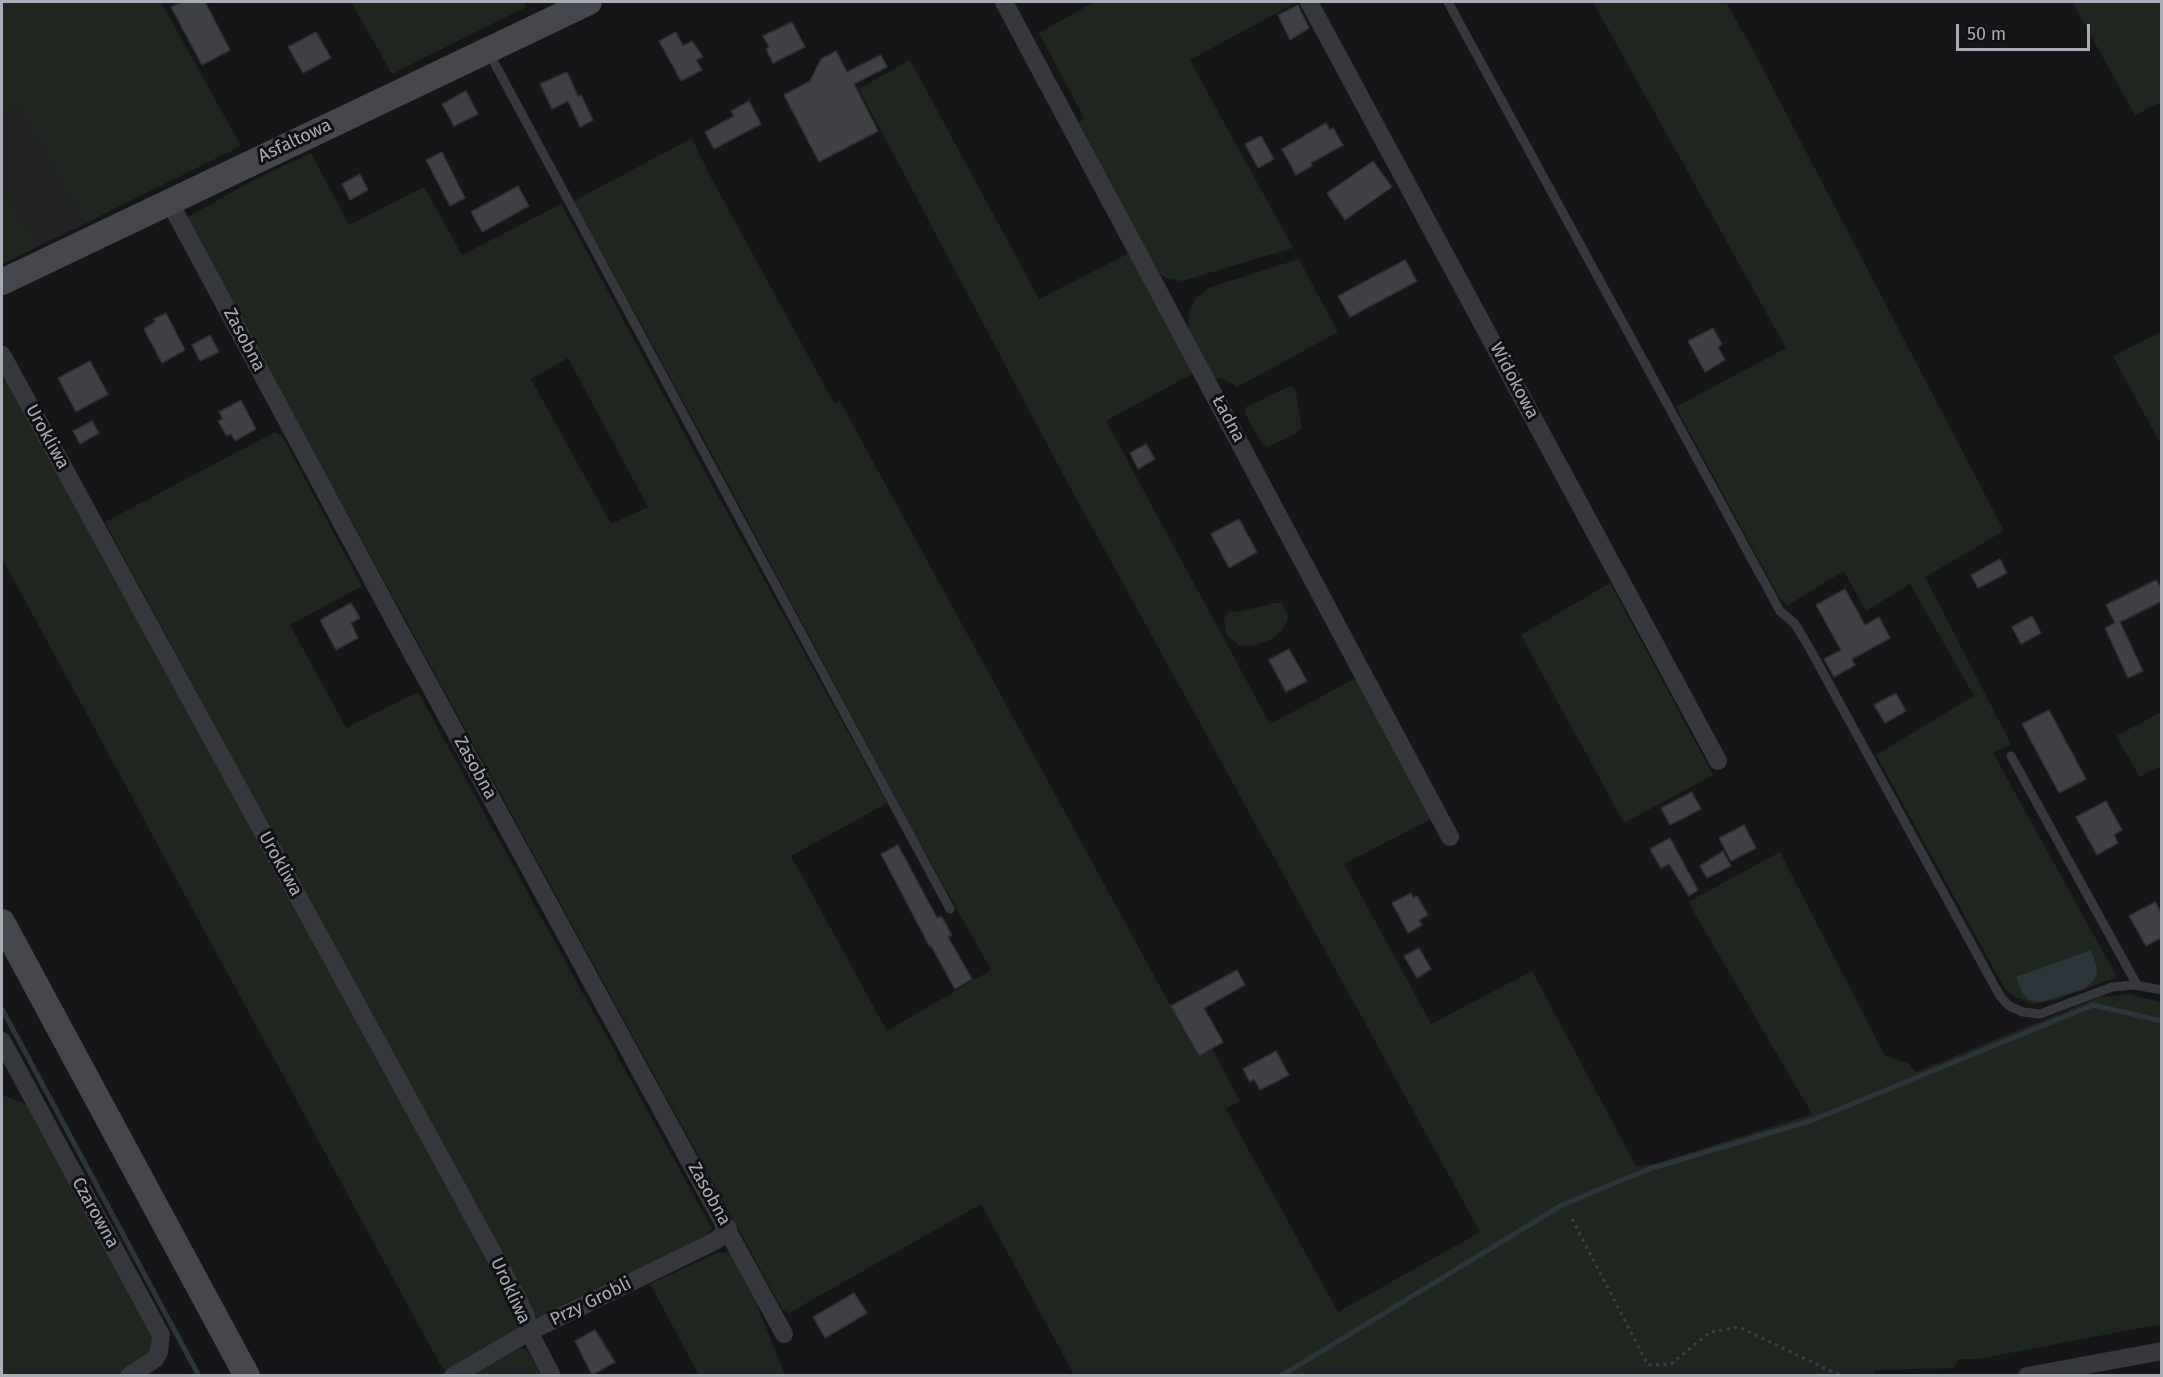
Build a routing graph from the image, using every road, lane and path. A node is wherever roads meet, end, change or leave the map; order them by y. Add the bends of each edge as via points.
1 (589, 2) edge
2 (1004, 2) edge
3 (1310, 2) edge
4 (1448, 2) edge
5 (488, 51) junction
6 (169, 201) junction
7 (2, 282) edge
8 (2, 355) edge
9 (2011, 756) dead end
10 (1718, 761) dead end
11 (1450, 837) dead end
12 (950, 909) dead end
13 (2, 922) edge
14 (2137, 985) junction
15 (2162, 990) edge
16 (2, 1041) edge
17 (1572, 1219) dead end
18 (728, 1228) junction
19 (529, 1332) junction
20 (784, 1334) dead end
21 (2162, 1351) edge
22 (129, 1376) edge
23 (247, 1376) edge
24 (453, 1376) edge
25 (552, 1376) edge
26 (1841, 1376) edge
27 (2026, 1376) edge

1 - 5 street, Asfaltowa
2 - 11 street, Ładna
3 - 10 street, Widokowa
4 - 14 lane via 1780,611 1795,624 1810,649 2000,996 2009,1006 2040,1014 2112,987
5 - 6 street, Asfaltowa
5 - 12 lane
6 - 7 street, Asfaltowa
6 - 18 street, Zasobna
8 - 19 street, Urokliwa via 518,1299
9 - 14 lane
13 - 23 street
14 - 15 lane
16 - 22 street, Czarowna via 161,1335 155,1359
17 - 26 path via 1648,1365 1671,1364 1710,1332 1739,1327
18 - 19 street, Przy Grobli via 709,1244
18 - 20 street, Zasobna
19 - 24 street, Przy Grobli
19 - 25 street, Urokliwa
21 - 27 street

